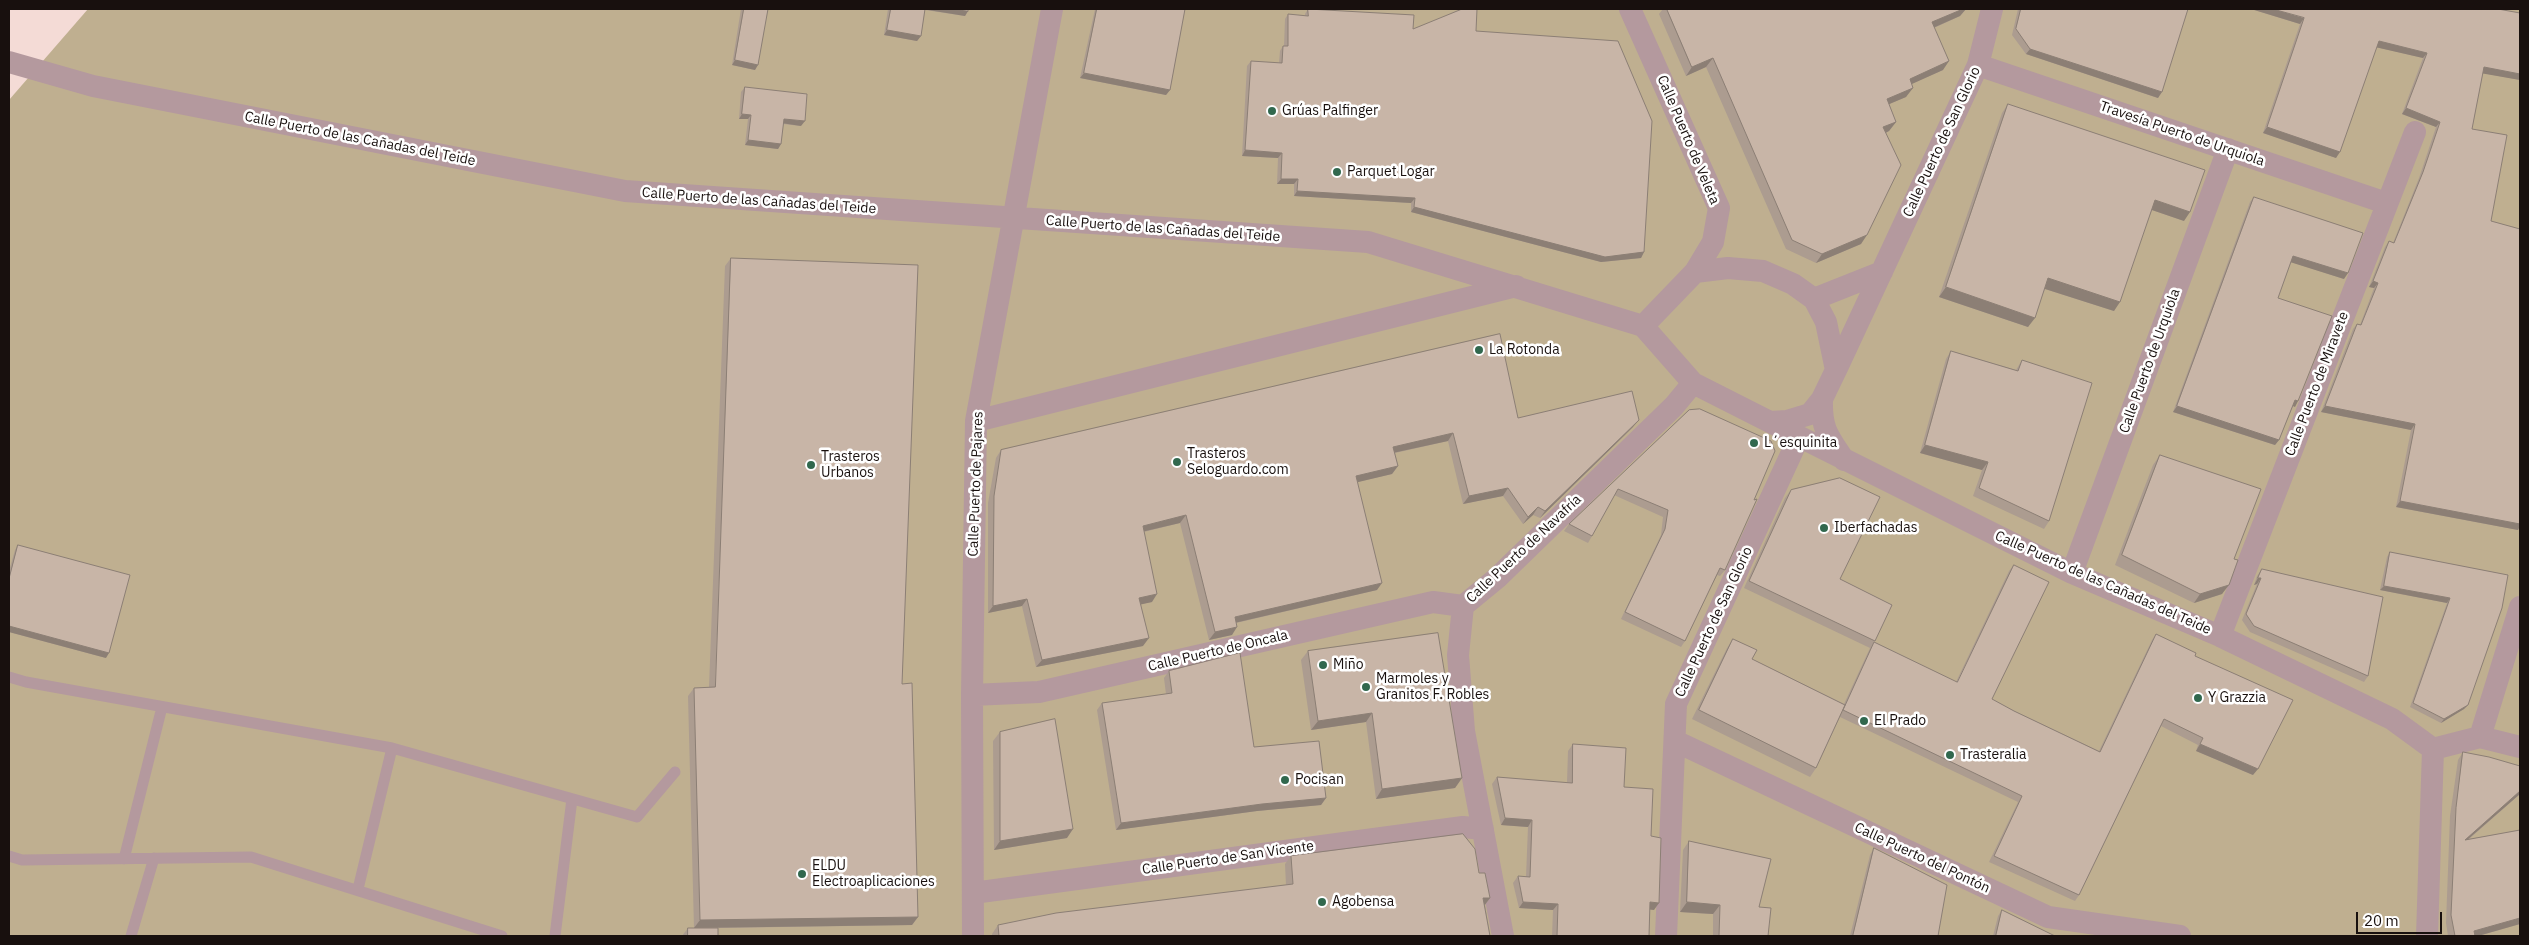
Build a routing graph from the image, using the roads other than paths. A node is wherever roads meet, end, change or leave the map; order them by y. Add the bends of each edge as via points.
1 (1052, 9) edge
2 (1630, 9) edge
3 (1992, 9) edge
4 (9, 62) edge
5 (1978, 65) junction
6 (2415, 132) dead end
7 (2228, 149) junction
8 (2386, 203) junction
9 (1015, 219) junction
10 (1695, 272) junction
11 (1882, 272) junction
12 (1516, 286) junction
13 (1814, 299) junction
14 (1643, 326) junction
15 (1836, 370) junction
16 (1693, 382) junction
17 (1822, 399) junction
18 (976, 421) junction
19 (1770, 422) junction
20 (1799, 437) junction
21 (1845, 460) junction
22 (2072, 573) junction
23 (1463, 606) junction
24 (2520, 608) edge
25 (2220, 636) junction
26 (9, 677) edge
27 (972, 695) junction
28 (162, 707) junction
29 (2480, 737) junction
30 (1675, 741) junction
31 (2520, 747) edge
32 (392, 748) junction
33 (2433, 749) junction
34 (675, 772) dead end
35 (572, 798) junction
36 (1483, 829) junction
37 (9, 856) edge
38 (154, 858) junction
39 (124, 859) junction
40 (358, 889) junction
41 (973, 893) junction
42 (131, 936) edge
43 (502, 936) edge
44 (555, 936) edge
45 (973, 936) edge
46 (1503, 936) edge
47 (1666, 936) edge
48 (2180, 936) edge
49 (2427, 936) edge

1 - 9 street, Calle Puerto de Pajares
2 - 10 street, Calle Puerto de Veleta via 1719,208 1713,242
3 - 5 street, Calle Puerto de San Glorio
4 - 9 street, Calle Puerto de las Cañadas del Teide via 93,86 625,191
5 - 7 street, Travesía Puerto de Urquiola
5 - 11 street, Calle Puerto de San Glorio
6 - 8 street, Calle Puerto de Miravete
7 - 8 street, Travesía Puerto de Urquiola
7 - 22 street, Calle Puerto de Urquiola
8 - 25 street, Calle Puerto de Miravete
9 - 12 street, Calle Puerto de las Cañadas del Teide via 1368,242
9 - 18 street, Calle Puerto de Pajares
10 - 13 street via 1728,268 1763,271 1793,284
10 - 14 street
11 - 13 street
11 - 15 street, Calle Puerto de San Glorio
12 - 14 street, Calle Puerto de las Cañadas del Teide
12 - 18 street
13 - 15 street via 1826,322
14 - 16 street
15 - 17 street
16 - 19 street
16 - 23 street, Calle Puerto de Navafría via 1674,406
17 - 19 street via 1810,414
17 - 21 street via 1822,419 1827,433
18 - 27 street, Calle Puerto de Pajares
19 - 20 street, Calle Puerto de las Cañadas del Teide
20 - 21 street, Calle Puerto de las Cañadas del Teide
20 - 30 street, Calle Puerto de San Glorio via 1676,704
21 - 22 street, Calle Puerto de las Cañadas del Teide
22 - 25 street, Calle Puerto de las Cañadas del Teide
23 - 27 street, Calle Puerto de Oncala via 1433,602 1039,692
23 - 36 street, Calle Puerto de Navafría via 1458,655 1464,731
24 - 29 street
25 - 33 street, Calle Puerto de las Cañadas del Teide via 2392,720
26 - 28 lane
27 - 41 street, Calle Puerto de Pajares
28 - 32 lane
28 - 39 lane
29 - 31 street
29 - 33 street
30 - 47 street, Calle Puerto de San Glorio
30 - 48 street, Calle Puerto del Pontón via 2048,917
32 - 35 lane
32 - 40 lane
33 - 49 street
34 - 35 lane via 637,816
35 - 44 lane
36 - 41 street, Calle Puerto de San Vicente via 1463,827
36 - 46 street, Calle Puerto de Navafría
37 - 39 lane via 22,860
38 - 39 lane
38 - 40 lane via 251,857
38 - 42 lane
40 - 43 lane
41 - 45 street, Calle Puerto de Pajares

